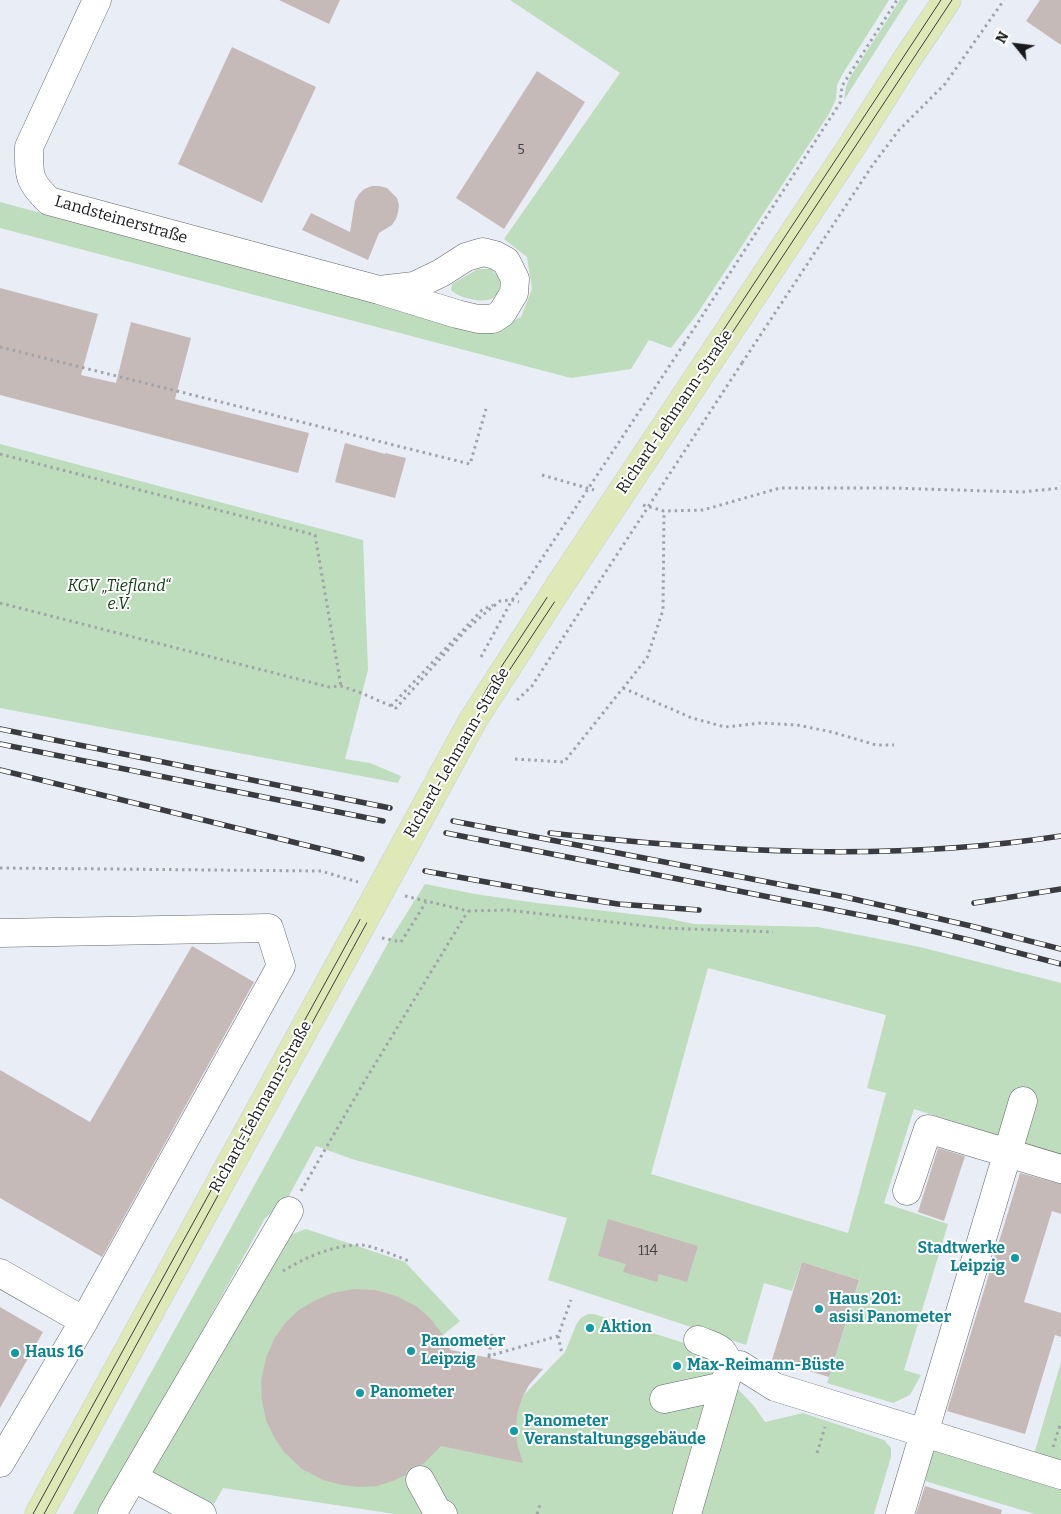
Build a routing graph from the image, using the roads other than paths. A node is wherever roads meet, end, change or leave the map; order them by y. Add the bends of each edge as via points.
1 (97, 0) edge
2 (947, 0) edge
3 (379, 290) dead end
4 (0, 933) edge
5 (1023, 1101) dead end
6 (1008, 1152) junction
7 (1061, 1169) edge
8 (907, 1191) dead end
9 (289, 1211) road end
10 (0, 1272) edge
11 (84, 1321) junction
12 (698, 1340) dead end
13 (726, 1377) junction
14 (664, 1398) dead end
15 (924, 1433) junction
16 (0, 1463) edge
17 (1056, 1465) edge
18 (134, 1478) junction
19 (420, 1480) dead end
20 (39, 1514) edge
21 (112, 1514) edge
22 (202, 1514) edge
23 (443, 1514) edge
24 (687, 1514) edge
25 (900, 1514) edge

1 - 3 street, Landsteinerstraße via 29,147 29,171 35,188 49,201
2 - 20 main road, Richard-Lehmann-Straße, bridge via 473,720
4 - 11 street via 269,928 280,966
5 - 6 street
6 - 7 street
6 - 8 street via 928,1129
6 - 15 street
9 - 18 street
10 - 11 street
11 - 16 street
12 - 13 street via 722,1350 727,1358
13 - 14 street
13 - 15 street via 740,1365 775,1388
13 - 24 street
15 - 17 street
15 - 25 street
18 - 21 street
18 - 22 street
19 - 23 street via 438,1513

